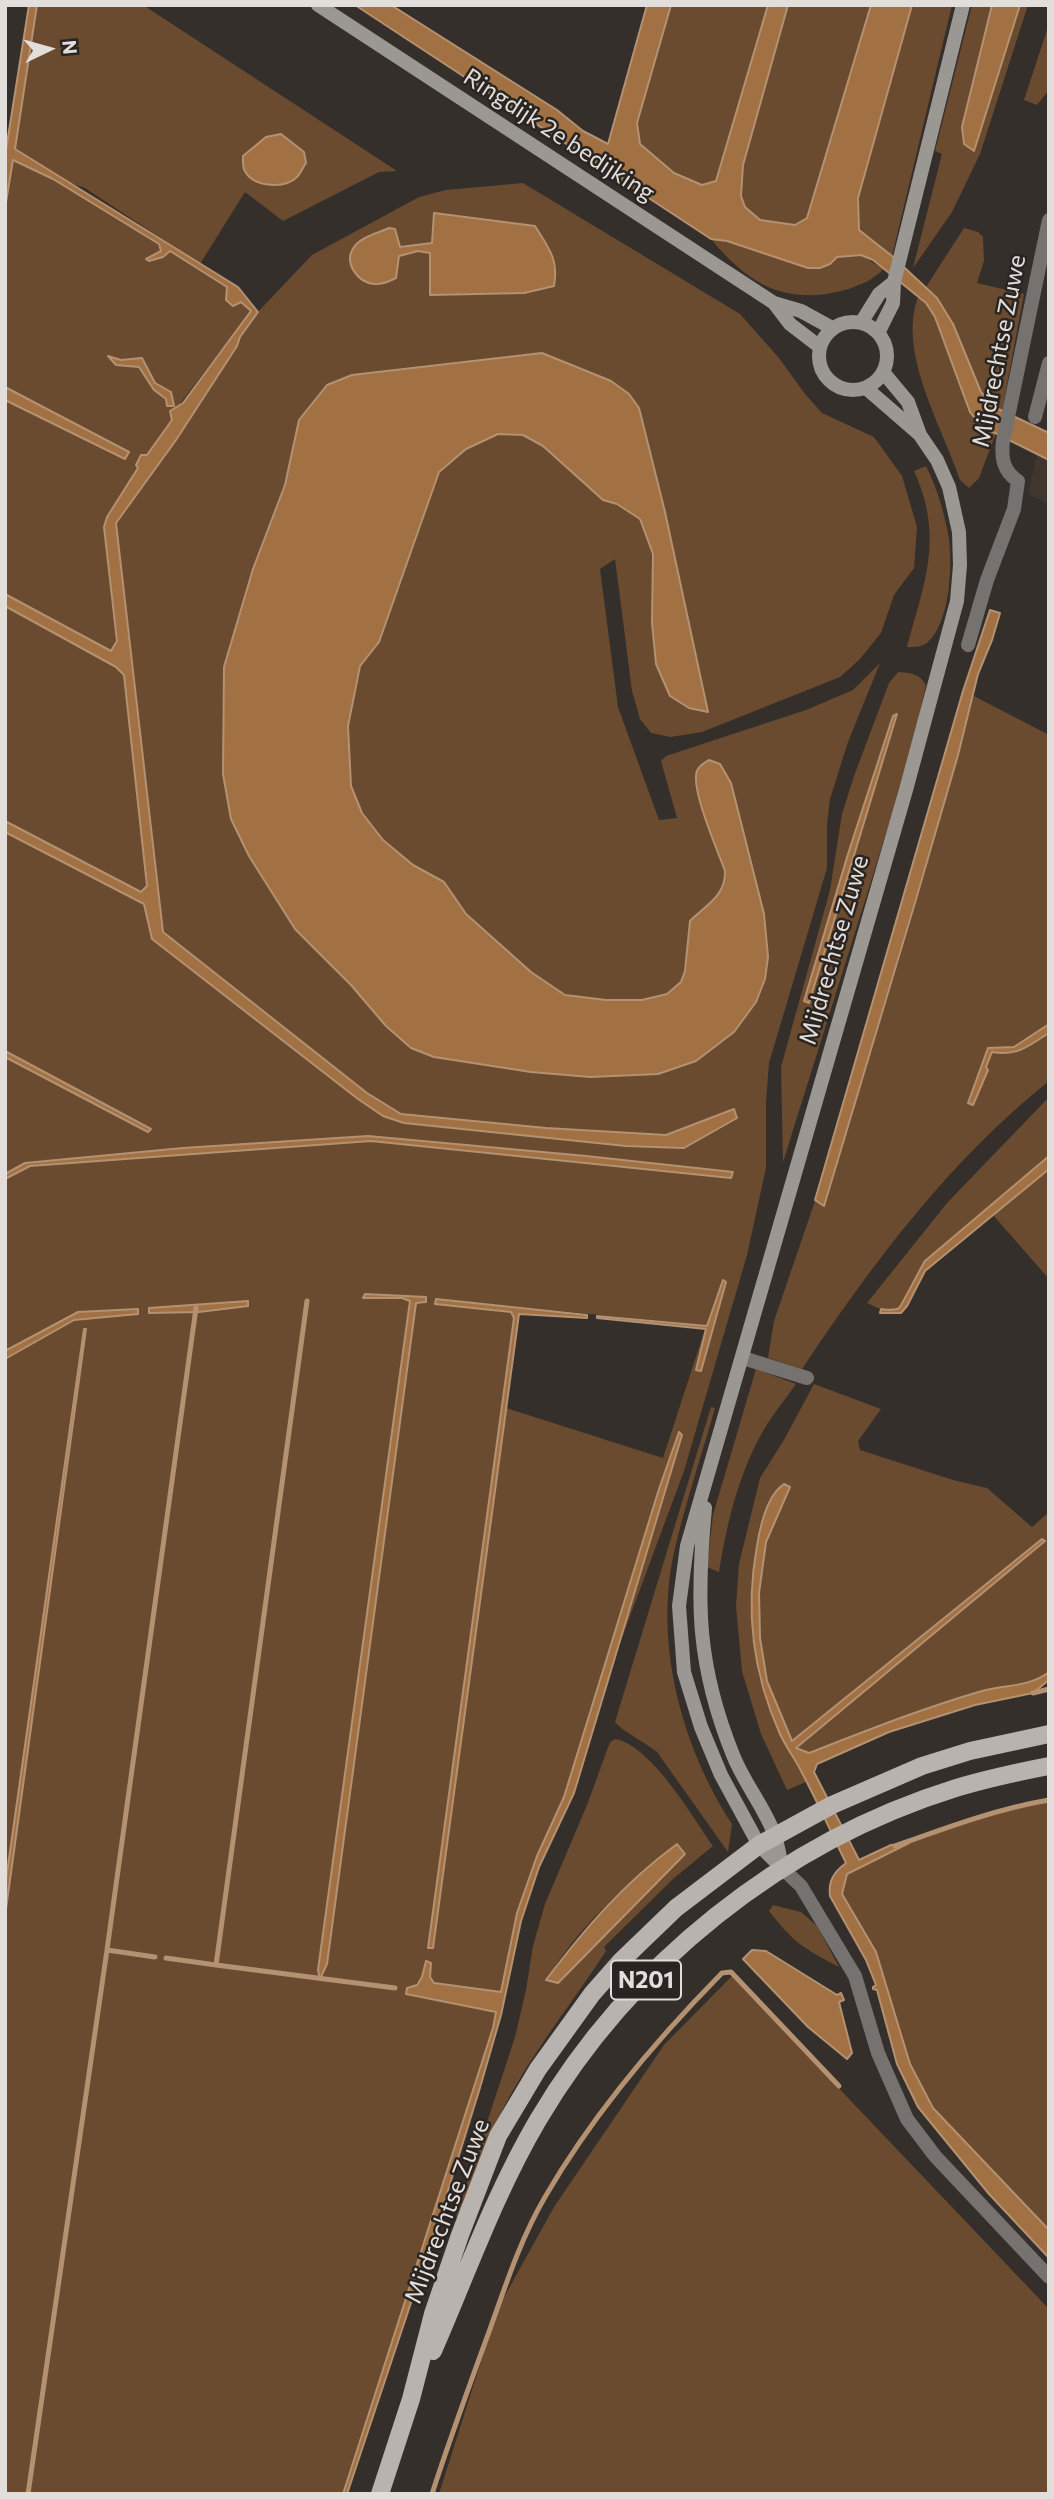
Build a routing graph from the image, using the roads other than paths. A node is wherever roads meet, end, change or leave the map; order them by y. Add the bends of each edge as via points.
1 (318, 5) edge
2 (962, 5) edge
3 (1049, 220) edge
4 (894, 282) junction
5 (774, 303) junction
6 (861, 323) junction
7 (832, 328) junction
8 (878, 333) junction
9 (820, 347) junction
10 (1049, 363) edge
11 (883, 372) junction
12 (866, 388) junction
13 (1035, 417) dead end
14 (920, 435) junction
15 (968, 645) dead end
16 (743, 1358) junction
17 (807, 1378) dead end
18 (708, 1479) junction
19 (1049, 1734) edge
20 (1049, 1766) edge
21 (767, 1840) junction
22 (783, 1869) junction
23 (1049, 2277) edge
24 (411, 2399) junction
25 (380, 2494) edge

1 - 5 street, Ringdijk 2e bedijking
2 - 4 street
3 - 15 street, Mijdrechtse Zuwe via 1003,440 1003,464 1018,481 1014,509
4 - 6 street via 879,294
4 - 8 street via 893,303
5 - 7 street, Ringdijk 2e bedijking
5 - 9 street, Ringdijk 2e bedijking via 790,324
6 - 7 street via 851,321
6 - 8 street
7 - 9 street
8 - 11 street via 887,352
9 - 12 street via 818,359 830,382 853,391
10 - 13 street, Mijdrechtse Zuwe
11 - 12 street
11 - 14 street, Mijdrechtse Zuwe via 908,402
12 - 14 street, Mijdrechtse Zuwe
14 - 16 street, Mijdrechtse Zuwe via 943,472 955,510 960,565 957,601
16 - 17 street
16 - 18 street, Mijdrechtse Zuwe
18 - 21 street, Mijdrechtse Zuwe via 699,1571 706,1674
18 - 21 street, Mijdrechtse Zuwe via 687,1546 679,1606 684,1672 721,1774
19 - 21 main road, N201 via 934,1762 836,1802
20 - 22 main road, N201 via 957,1788 898,1810 831,1840
21 - 22 street, Mijdrechtse Zuwe
21 - 24 main road, Mijdrechtse Zuwe / N201 via 676,1908 621,1961 538,2069 498,2136 476,2190 433,2314
22 - 23 street via 801,1886 855,1976 878,2053 907,2119 950,2173
22 - 24 main road, Mijdrechtse Zuwe / N201 via 730,1905 656,1968 561,2085 510,2172
24 - 25 main road, Mijdrechtse Zuwe / N201

